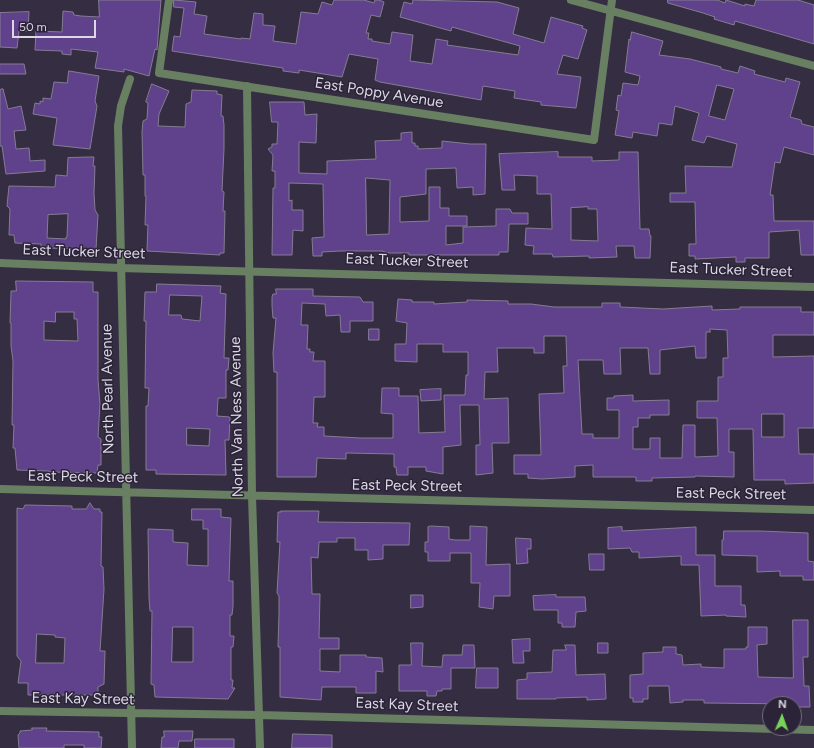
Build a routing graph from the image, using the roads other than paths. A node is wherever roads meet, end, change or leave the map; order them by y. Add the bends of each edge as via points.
1 (168, 0) edge
2 (571, 0) edge
3 (612, 0) edge
4 (611, 11) junction
5 (814, 66) edge
6 (130, 79) dead end
7 (246, 86) junction
8 (0, 263) edge
9 (120, 268) junction
10 (250, 271) junction
11 (814, 287) edge
12 (0, 489) edge
13 (125, 492) junction
14 (252, 496) junction
15 (814, 510) edge
16 (0, 711) edge
17 (132, 714) junction
18 (259, 715) junction
19 (814, 730) edge
20 (132, 748) edge
21 (260, 748) edge

1 - 7 street, East Poppy Avenue via 159,73
2 - 4 street
3 - 4 street
4 - 5 street
4 - 7 street, East Poppy Avenue via 594,140
6 - 9 street, North Pearl Avenue via 121,106 118,126
7 - 10 street, North Van Ness Avenue
8 - 9 street, East Tucker Street
9 - 10 street, East Tucker Street
9 - 13 street, North Pearl Avenue
10 - 11 street, East Tucker Street
10 - 14 street, North Van Ness Avenue
12 - 13 street, East Peck Street
13 - 14 street, East Peck Street
13 - 17 street, North Pearl Avenue
14 - 15 street, East Peck Street
14 - 18 street, North Van Ness Avenue
16 - 17 street, East Kay Street
17 - 18 street, East Kay Street
17 - 20 street, North Pearl Avenue
18 - 19 street, East Kay Street
18 - 21 street, North Van Ness Avenue

